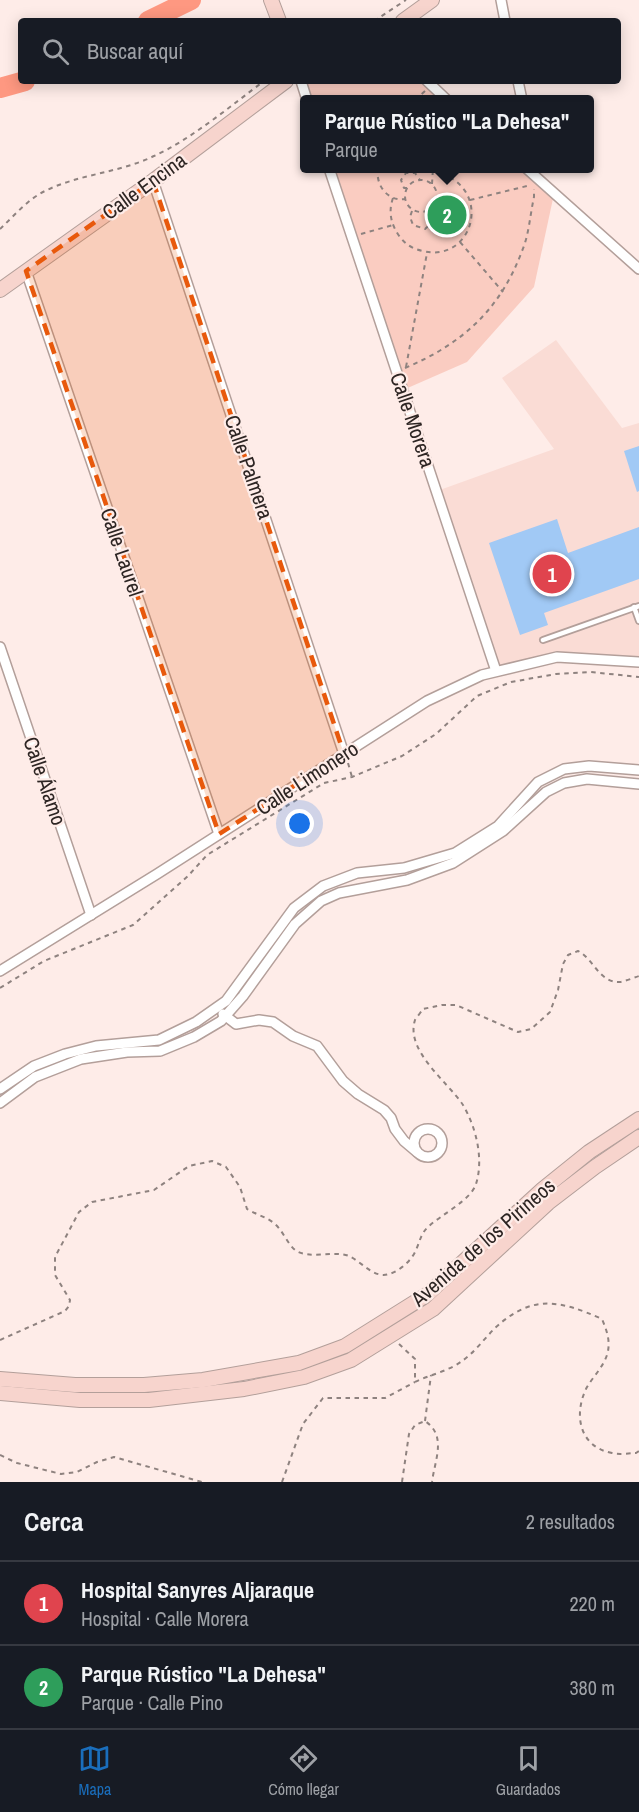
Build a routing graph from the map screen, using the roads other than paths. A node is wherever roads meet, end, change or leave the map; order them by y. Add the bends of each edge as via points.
1 (432, 0) edge
2 (501, 0) edge
3 (272, 2) edge
4 (278, 18) edge
5 (407, 18) edge
6 (504, 18) edge
7 (282, 84) edge
8 (430, 84) edge
9 (443, 95) edge
10 (331, 173) edge
11 (532, 173) edge
12 (538, 173) edge
13 (539, 179) junction
14 (153, 181) junction
15 (639, 269) edge
16 (26, 271) junction
17 (0, 290) edge
18 (637, 606) edge
19 (639, 621) edge
20 (543, 640) dead end
21 (0, 647) edge
22 (639, 662) edge
23 (496, 671) junction
24 (344, 754) junction
25 (639, 770) edge
26 (639, 784) edge
27 (219, 834) junction
28 (91, 915) junction
29 (0, 971) edge
30 (218, 1007) junction
31 (225, 1017) junction
32 (0, 1089) edge
33 (0, 1103) edge
34 (639, 1119) edge
35 (639, 1137) edge
36 (417, 1152) dead end
37 (0, 1379) edge
38 (0, 1393) edge

1 - 5 street
2 - 6 street
3 - 4 street
7 - 14 street, Calle Encina
8 - 9 street
10 - 23 street, Calle Morera via 401,369
11 - 13 street
12 - 13 street
13 - 15 street
14 - 16 street, Calle Encina
14 - 24 street, Calle Palmera
16 - 17 street, Calle Encina
16 - 27 street, Calle Laurel
18 - 19 lane
18 - 20 lane
21 - 28 street, Calle Álamo
22 - 23 street, Calle Limonero via 557,657
23 - 24 street, Calle Limonero via 427,700
24 - 27 street, Calle Limonero
25 - 30 street via 589,766 564,769 538,782 498,826 455,853 404,868 357,873 323,886 294,908
26 - 31 street via 587,779 564,783 546,792 503,831 453,863 408,880 339,893 321,901 295,924
27 - 28 street, Calle Limonero
28 - 29 street, Calle Limonero
30 - 31 street
30 - 32 street via 159,1040 96,1046 65,1054 34,1066
31 - 33 street via 194,1037 160,1051 81,1059 35,1077
31 - 36 street via 236,1024 273,1022 317,1046 343,1081 384,1110 404,1141
34 - 37 street, Avenida de los Pirineos via 543,1189 428,1294 345,1346 299,1363 191,1381 75,1385
35 - 38 street, Avenida de los Pirineos via 548,1203 433,1309 351,1360 304,1377 244,1389 149,1400 80,1400

